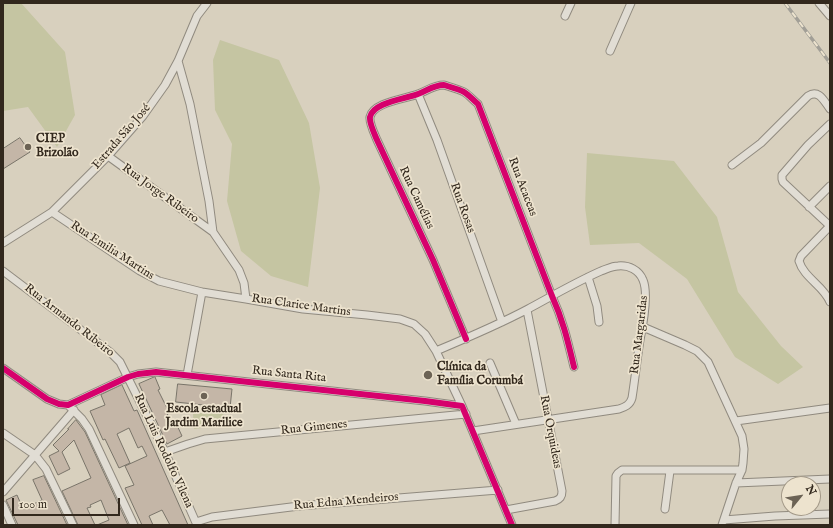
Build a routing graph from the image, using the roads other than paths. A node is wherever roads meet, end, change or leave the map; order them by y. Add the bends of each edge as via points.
1 (207, 3) edge
2 (571, 3) edge
3 (631, 3) edge
4 (819, 3) edge
5 (565, 16) dead end
6 (830, 16) edge
7 (610, 51) dead end
8 (178, 61) junction
9 (418, 94) junction
10 (830, 109) edge
11 (830, 124) edge
12 (108, 156) junction
13 (732, 166) dead end
14 (830, 186) edge
15 (809, 207) junction
16 (52, 212) junction
17 (830, 226) edge
18 (213, 232) junction
19 (3, 243) edge
20 (3, 271) edge
21 (588, 277) junction
22 (202, 292) junction
23 (552, 296) junction
24 (246, 298) junction
25 (830, 302) edge
26 (527, 310) junction
27 (502, 322) junction
28 (599, 322) dead end
29 (643, 327) junction
30 (657, 333) junction
31 (466, 339) junction
32 (640, 340) junction
33 (436, 351) junction
34 (490, 363) dead end
35 (3, 368) edge
36 (574, 368) dead end
37 (187, 375) junction
38 (128, 377) junction
39 (68, 405) junction
40 (462, 406) junction
41 (830, 408) edge
42 (74, 410) junction
43 (466, 414) junction
44 (548, 420) junction
45 (736, 421) junction
46 (516, 424) junction
47 (473, 430) junction
48 (3, 433) edge
49 (165, 452) junction
50 (35, 455) junction
51 (742, 470) junction
52 (670, 471) junction
53 (830, 479) edge
54 (736, 483) junction
55 (498, 490) junction
56 (3, 492) edge
57 (3, 505) edge
58 (665, 509) dead end
59 (506, 510) junction
60 (830, 514) edge
61 (723, 522) edge
62 (196, 524) edge
63 (12, 525) edge
64 (73, 525) edge
65 (134, 525) edge
66 (512, 525) edge
67 (615, 525) edge

1 - 8 street, Estrada São José via 197,16
2 - 5 street
3 - 7 street
4 - 6 street
8 - 12 street, Estrada São José via 143,116
8 - 18 street, Rua Clarice Martins via 190,104
9 - 23 street, Rua Acaceas via 438,85 449,86 464,91 478,104
9 - 27 street, Rua Rosas via 438,140
9 - 31 street, Rua Camélias via 382,105 370,116 370,121
10 - 13 street via 819,95 812,93 761,143
11 - 15 street via 782,175 783,182
12 - 16 street, Estrada São José
12 - 18 street, Rua Jorge Ribeiro
14 - 15 street
15 - 17 street
16 - 19 street, Estrada São José
16 - 22 street, Rua Emilia Martins via 140,271 159,280
17 - 25 street via 799,261
18 - 24 street, Rua Clarice Martins via 239,270
20 - 38 street, Rua Armando Ribeiro via 110,352 120,362
21 - 23 street, Rua Margaridas
21 - 28 street
21 - 29 street, Rua Margaridas via 613,266 634,268 643,280 645,290
22 - 24 street, Rua Emilia Martins
22 - 37 street
23 - 26 street, Rua Margaridas
23 - 36 street via 566,332
24 - 33 street, Rua Clarice Martins via 303,309 400,319 414,324 425,334
26 - 27 street, Rua Margaridas
26 - 44 street, Rua Orquideas
27 - 31 street, Rua Margaridas
29 - 30 street
29 - 32 street, Rua Margaridas
30 - 32 street
30 - 45 street via 685,344 708,362
31 - 33 street, Rua Margaridas
32 - 44 street, Rua Margaridas via 632,398 628,405 619,409
33 - 40 street, Rua Clarice Martins
34 - 46 street
35 - 39 street via 46,399
37 - 38 street, Rua Santa Rita via 156,372
37 - 40 street, Rua Santa Rita
38 - 39 street, Rua Santa Rita
38 - 49 street, Rua Luis Rodolfo Vilena
39 - 42 street
40 - 43 street
41 - 45 street
42 - 50 street
42 - 65 street via 89,429
43 - 47 street
43 - 49 street, Rua Gimenes via 206,439
44 - 46 street
44 - 59 street, Rua Orquideas via 562,496 555,501
45 - 51 street via 744,449
46 - 47 street
47 - 55 street
48 - 50 street
49 - 62 street, Rua Luis Rodolfo Vilena
50 - 56 street
50 - 64 street via 46,469
51 - 52 street
51 - 54 street
52 - 58 street
52 - 67 street via 622,470 618,473
53 - 54 street
54 - 61 street
55 - 59 street
55 - 62 street, Rua Edna Mendeiros via 298,506 212,517
57 - 63 street
59 - 66 street
60 - 61 street via 775,516

